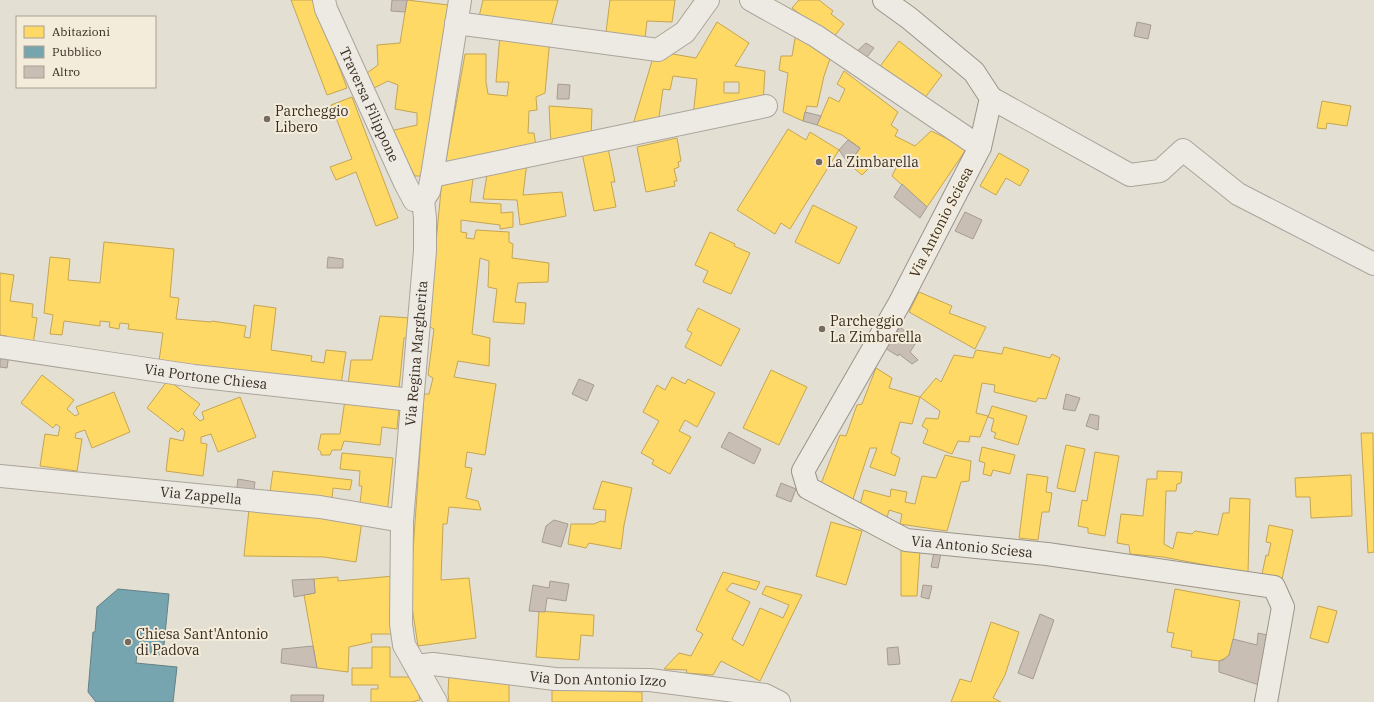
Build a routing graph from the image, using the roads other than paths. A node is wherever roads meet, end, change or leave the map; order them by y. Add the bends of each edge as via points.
1 (324, 0) edge
2 (460, 0) edge
3 (708, 0) edge
4 (751, 0) edge
5 (884, 0) edge
6 (456, 23) junction
7 (991, 98) junction
8 (766, 106) dead end
9 (980, 147) junction
10 (432, 176) junction
11 (422, 200) junction
12 (1374, 264) edge
13 (0, 348) edge
14 (412, 400) junction
15 (0, 476) edge
16 (402, 521) junction
17 (416, 666) junction
18 (436, 702) edge
19 (779, 702) edge
20 (1266, 702) edge

1 - 11 street, Traversa Filippone via 405,183 414,200
2 - 6 street
3 - 6 street via 685,32 658,50
4 - 9 street via 816,36
5 - 7 street via 974,72
6 - 10 street
7 - 9 street, Via Antonio Sciesa
7 - 12 street via 1130,175 1160,171 1183,150 1238,194
8 - 10 street
9 - 20 street, Via Antonio Sciesa via 899,304 803,471 808,488 906,540 1047,554 1274,587 1283,607
10 - 11 street via 429,191
11 - 14 street, Via Regina Margherita via 425,251
13 - 14 street, Via Portone Chiesa via 194,376
14 - 16 street, Via Regina Margherita
15 - 16 street, Via Zappella via 320,507
16 - 17 street, Via Regina Margherita via 401,624 404,646
17 - 18 street, Via Regina Margherita
17 - 19 street, Via Don Antonio Izzo via 433,664 555,679 650,680 765,695

